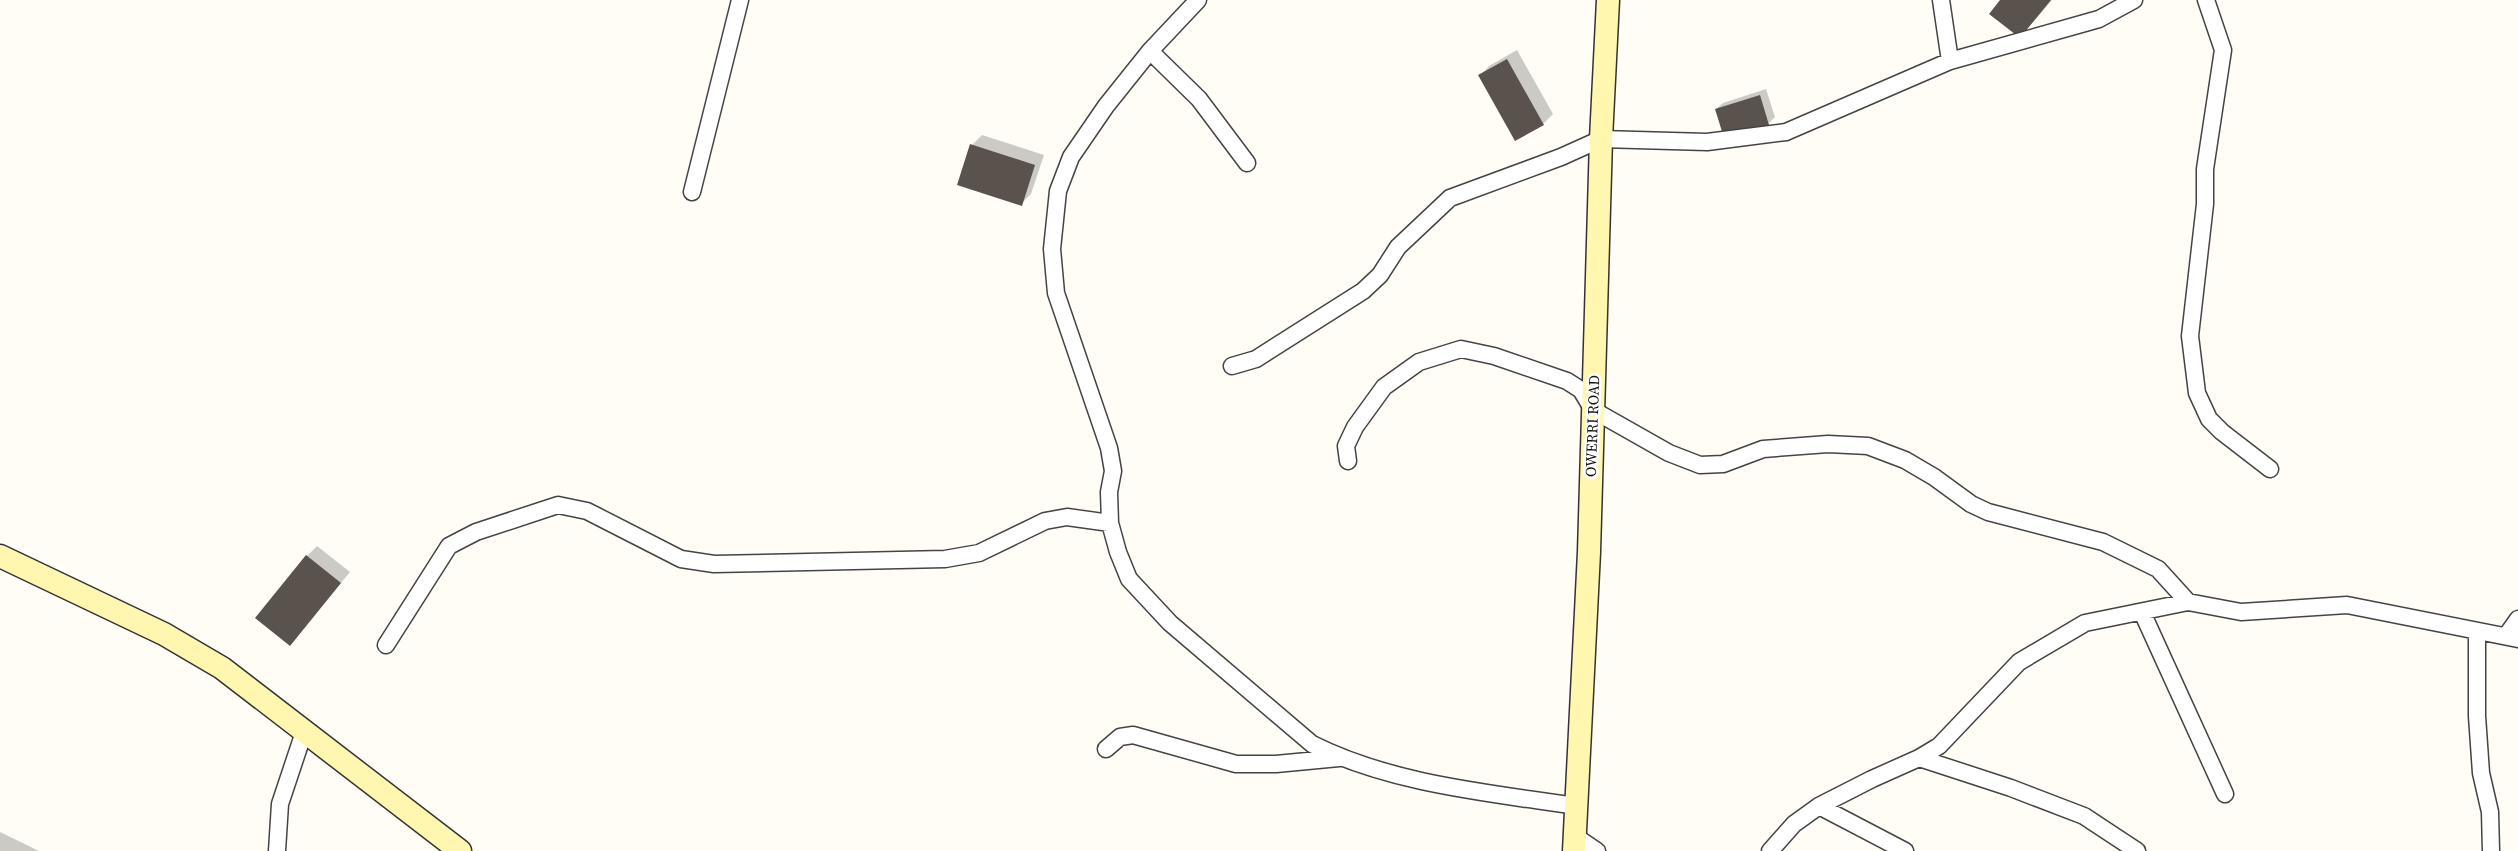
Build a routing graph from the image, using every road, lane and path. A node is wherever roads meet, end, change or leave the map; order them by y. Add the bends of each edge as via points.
1 (740, 0) edge
2 (1198, 0) edge
3 (1941, 0) edge
4 (2134, 0) edge
5 (2206, 0) edge
6 (1607, 1) edge
7 (1150, 51) junction
8 (1950, 61) junction
9 (1601, 139) junction
10 (1247, 164) dead end
11 (692, 192) dead end
12 (1232, 366) dead end
13 (1593, 410) junction
14 (1348, 462) dead end
15 (2270, 469) dead end
16 (1110, 523) junction
17 (2, 561) edge
18 (2188, 602) junction
19 (2142, 612) junction
20 (2518, 619) edge
21 (2477, 631) junction
22 (2512, 638) edge
23 (386, 645) dead end
24 (304, 732) junction
25 (1106, 749) dead end
26 (1339, 758) junction
27 (1919, 758) junction
28 (2225, 794) dead end
29 (1576, 806) junction
30 (1819, 806) junction
31 (1574, 843) edge
32 (277, 851) edge
33 (460, 851) edge
34 (1597, 851) edge
35 (1770, 851) edge
36 (1905, 851) edge
37 (2137, 851) edge
38 (2491, 851) edge

1 - 11 street
2 - 7 street
3 - 8 street
4 - 8 street via 2098,18
5 - 15 street via 2223,50 2205,168 2205,204 2190,336 2197,393 2209,419
6 - 9 main road, OWERRI ROAD
7 - 10 street via 1199,99
7 - 16 street via 1071,157 1058,191 1053,224 1056,293 1109,448 1113,471 1109,492
8 - 9 street via 1786,132 1707,142
9 - 12 street via 1450,198 1398,247 1380,275 1363,292 1256,358
9 - 13 main road, OWERRI ROAD
13 - 14 street via 1581,390 1567,381 1494,356 1461,349 1419,362 1384,387 1355,427 1346,446
13 - 18 street via 1669,453 1700,465 1723,464 1763,449 1828,444 1868,446 1905,460 1988,512 2103,542 2158,569
13 - 29 main road, OWERRI ROAD
16 - 23 street via 1067,517 1045,521 979,553 945,559 714,564 681,559 587,511 558,505 476,532 448,546
16 - 26 street via 1129,579 1170,624 1312,744
17 - 24 main road via 164,634 222,668
18 - 19 street
18 - 21 street via 2241,612 2347,606
19 - 27 street via 2085,623 2019,662 1939,746
19 - 28 street
20 - 22 street
21 - 22 street
21 - 38 street via 2477,716 2481,773 2490,812
24 - 32 street via 280,804
24 - 33 main road
25 - 26 street via 1120,737 1133,735 1236,764
26 - 29 street via 1405,777
27 - 30 street
27 - 37 street via 2084,816
29 - 31 main road, OWERRI ROAD
30 - 35 street via 1794,824
30 - 36 street
31 - 34 street

